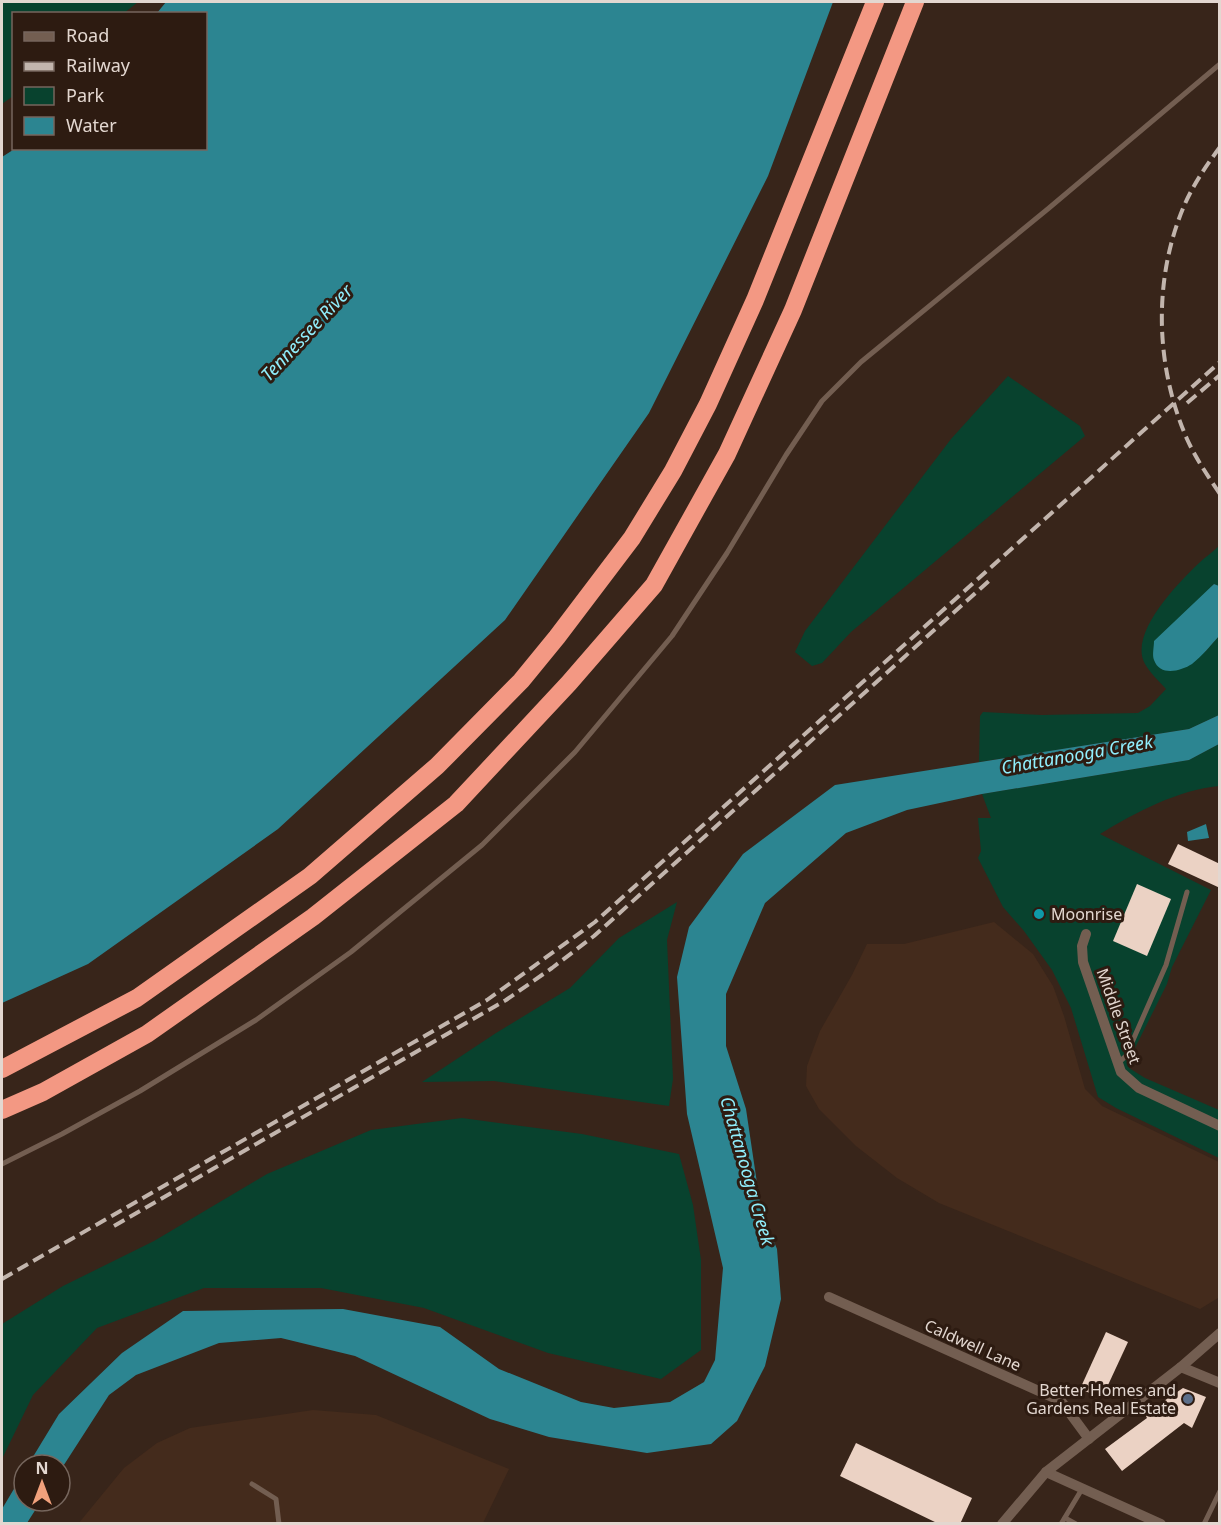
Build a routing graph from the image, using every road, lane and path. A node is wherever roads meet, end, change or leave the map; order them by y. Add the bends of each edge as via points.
1 (874, 2) edge
2 (915, 2) edge
3 (1220, 64) edge
4 (1187, 892) dead end
5 (1086, 934) dead end
6 (1118, 1063) junction
7 (2, 1069) edge
8 (2, 1110) edge
9 (1220, 1126) edge
10 (2, 1164) edge
11 (829, 1297) dead end
12 (1220, 1333) edge
13 (1181, 1367) junction
14 (1220, 1383) edge
15 (1089, 1438) junction
16 (1046, 1472) junction
17 (252, 1484) dead end
18 (1083, 1488) junction
19 (1220, 1491) edge
20 (1217, 1503) edge
21 (1063, 1521) edge
22 (279, 1524) edge
23 (1002, 1524) edge
24 (1076, 1524) edge
25 (1161, 1524) edge
26 (1204, 1524) edge

1 - 7 highway via 755,300 708,405 674,471 632,538 550,646 437,766 310,876 137,998
2 - 8 highway via 793,310 727,454 654,585 456,804 313,917 147,1034 43,1092
3 - 10 lane via 861,362 822,401 672,636 575,752 482,845 351,952 256,1020 140,1091
4 - 6 lane via 1166,965 1126,1056
5 - 6 street, Middle Street via 1083,962
6 - 9 street, Middle Street via 1121,1072 1139,1088
11 - 15 street, Caldwell Lane via 1061,1401
12 - 13 street
13 - 14 street
13 - 15 street
15 - 16 street
16 - 18 street
16 - 23 street
17 - 22 lane via 276,1499
18 - 21 lane
18 - 25 street
19 - 20 lane
20 - 26 lane
21 - 24 lane

